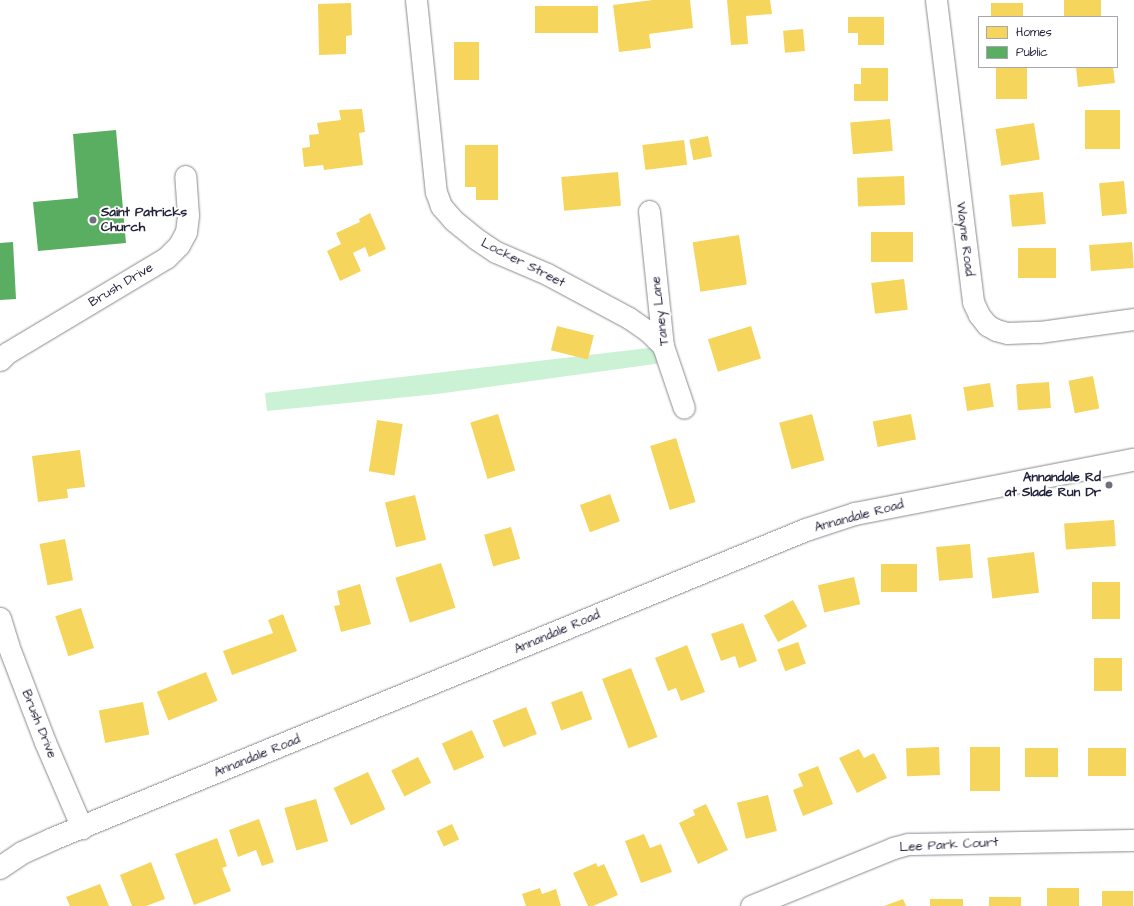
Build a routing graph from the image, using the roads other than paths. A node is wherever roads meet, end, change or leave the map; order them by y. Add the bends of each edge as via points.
1 (416, 0) edge
2 (936, 0) edge
3 (185, 176) dead end
4 (649, 211) dead end
5 (1134, 319) edge
6 (663, 346) junction
7 (0, 360) edge
8 (684, 408) dead end
9 (1134, 460) edge
10 (0, 618) edge
11 (82, 828) junction
12 (1134, 840) edge
13 (0, 868) edge
14 (750, 906) edge

1 - 6 street, Locker Street via 436,192 441,206 453,220 496,252 547,274 629,318
2 - 5 street, Wayne Road via 973,302 979,315 987,325 1007,333 1040,332
3 - 7 street, Brush Drive via 188,215 186,232 179,246 166,258 7,353
4 - 6 street, Taney Lane
6 - 8 street, Taney Lane
9 - 11 main road, Annandale Road via 854,514 806,530
10 - 11 street, Brush Drive via 37,721
11 - 13 main road, Annandale Road via 22,853
12 - 14 street, Lee Park Court via 908,844

